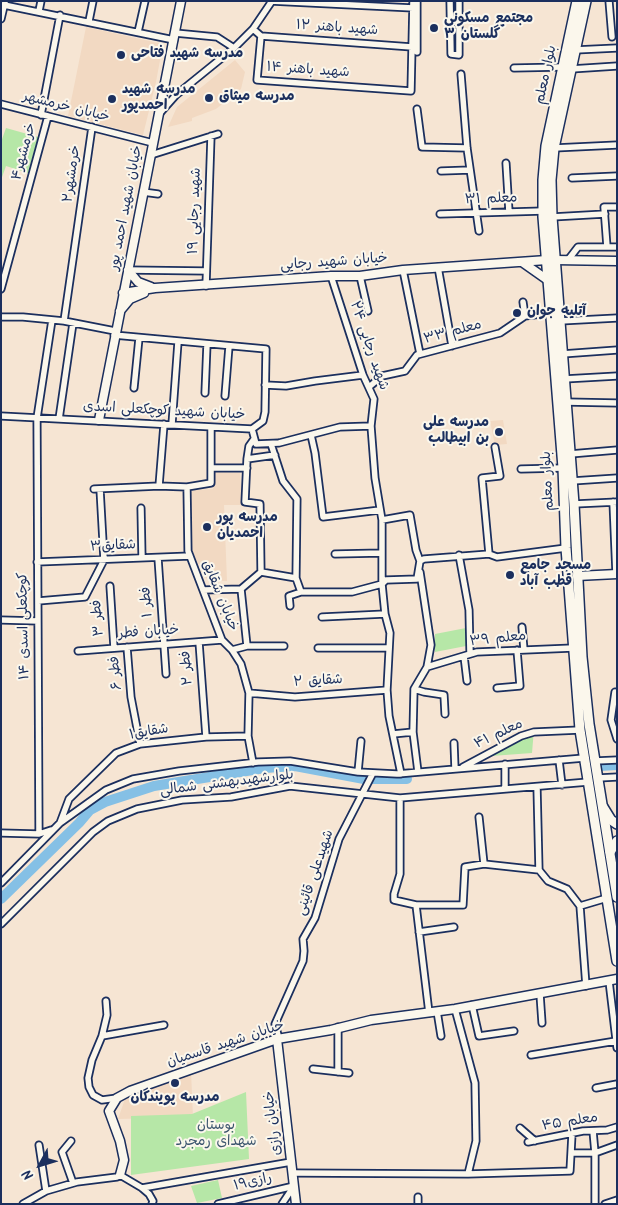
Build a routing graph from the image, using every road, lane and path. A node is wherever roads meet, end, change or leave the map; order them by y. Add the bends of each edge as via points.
1 (41, 1) edge
2 (93, 1) edge
3 (145, 1) edge
4 (181, 1) edge
5 (271, 1) edge
6 (413, 1) edge
7 (417, 1) edge
8 (450, 1) edge
9 (459, 1) edge
10 (577, 1) edge
11 (586, 1) edge
12 (609, 1) edge
13 (4, 3) edge
14 (412, 8) junction
15 (39, 11) junction
16 (60, 16) junction
17 (1, 19) edge
18 (90, 21) junction
19 (576, 24) junction
20 (252, 29) junction
21 (138, 32) junction
22 (261, 36) junction
23 (174, 37) junction
24 (612, 37) dead end
25 (412, 47) junction
26 (234, 48) junction
27 (617, 48) edge
28 (575, 50) junction
29 (417, 52) dead end
30 (617, 66) edge
31 (514, 68) dead end
32 (567, 68) junction
33 (461, 74) dead end
34 (1, 104) edge
35 (417, 109) dead end
36 (159, 115) junction
37 (44, 116) junction
38 (92, 128) junction
39 (218, 134) dead end
40 (211, 136) junction
41 (153, 143) junction
42 (617, 145) edge
43 (467, 148) junction
44 (554, 148) junction
45 (151, 155) junction
46 (506, 163) dead end
47 (470, 170) junction
48 (441, 171) dead end
49 (617, 176) edge
50 (572, 178) dead end
51 (143, 192) junction
52 (158, 194) dead end
53 (617, 207) edge
54 (543, 211) junction
55 (509, 212) junction
56 (476, 213) junction
57 (440, 214) dead end
58 (605, 214) junction
59 (552, 217) junction
60 (479, 231) dead end
61 (607, 247) junction
62 (617, 247) edge
63 (551, 260) junction
64 (568, 260) junction
65 (617, 261) edge
66 (522, 262) junction
67 (438, 267) junction
68 (128, 270) junction
69 (403, 270) junction
70 (206, 271) junction
71 (331, 276) junction
72 (360, 276) junction
73 (549, 281) junction
74 (206, 286) junction
75 (155, 288) junction
76 (1, 289) edge
77 (123, 292) junction
78 (523, 302) dead end
79 (368, 311) dead end
80 (119, 312) junction
81 (550, 313) junction
82 (525, 316) junction
83 (1, 317) edge
84 (617, 318) edge
85 (52, 320) junction
86 (64, 321) junction
87 (560, 321) junction
88 (73, 323) junction
89 (115, 333) junction
90 (139, 338) junction
91 (178, 342) junction
92 (207, 344) junction
93 (229, 346) junction
94 (452, 346) junction
95 (617, 350) edge
96 (420, 354) junction
97 (562, 354) junction
98 (363, 375) junction
99 (617, 376) edge
100 (564, 379) junction
101 (265, 385) junction
102 (369, 387) junction
103 (134, 388) dead end
104 (205, 393) dead end
105 (224, 396) dead end
106 (566, 402) junction
107 (617, 403) edge
108 (1, 416) edge
109 (37, 418) junction
110 (60, 419) junction
111 (99, 420) junction
112 (164, 424) junction
113 (172, 424) junction
114 (371, 426) junction
115 (211, 428) junction
116 (252, 429) junction
117 (311, 435) junction
118 (254, 439) junction
119 (271, 444) junction
120 (495, 447) dead end
121 (617, 450) edge
122 (570, 454) junction
123 (275, 455) junction
124 (247, 459) junction
125 (211, 468) junction
126 (247, 468) junction
127 (563, 468) junction
128 (521, 469) dead end
129 (617, 478) edge
130 (572, 481) junction
131 (159, 486) junction
132 (187, 487) junction
133 (615, 502) edge
134 (574, 504) junction
135 (141, 508) dead end
136 (380, 510) junction
137 (382, 520) junction
138 (569, 521) junction
139 (566, 548) junction
140 (189, 554) junction
141 (335, 554) dead end
142 (381, 554) junction
143 (489, 554) junction
144 (459, 555) junction
145 (142, 558) junction
146 (158, 558) junction
147 (104, 560) junction
148 (37, 562) junction
149 (419, 562) junction
150 (261, 572) junction
151 (616, 574) edge
152 (577, 576) junction
153 (296, 578) junction
154 (382, 584) junction
155 (110, 586) dead end
156 (241, 589) junction
157 (203, 590) junction
158 (301, 592) junction
159 (38, 601) junction
160 (290, 606) dead end
161 (385, 614) junction
162 (322, 616) dead end
163 (1, 620) edge
164 (38, 621) junction
165 (522, 627) dead end
166 (222, 640) junction
167 (199, 642) junction
168 (163, 644) junction
169 (247, 646) junction
170 (284, 646) dead end
171 (127, 647) junction
172 (114, 648) junction
173 (318, 648) dead end
174 (389, 648) junction
175 (232, 650) junction
176 (520, 650) junction
177 (78, 651) dead end
178 (577, 654) junction
179 (467, 655) junction
180 (427, 667) junction
181 (166, 674) dead end
182 (467, 681) dead end
183 (497, 688) dead end
184 (414, 689) junction
185 (387, 690) junction
186 (615, 692) dead end
187 (249, 693) junction
188 (615, 708) edge
189 (444, 714) dead end
190 (580, 730) junction
191 (412, 732) junction
192 (393, 734) junction
193 (248, 736) junction
194 (206, 737) junction
195 (617, 740) edge
196 (361, 741) dead end
197 (454, 743) dead end
198 (140, 744) junction
199 (584, 758) junction
200 (559, 760) junction
201 (617, 760) edge
202 (595, 761) junction
203 (253, 763) junction
204 (505, 766) junction
205 (458, 768) junction
206 (358, 772) junction
207 (418, 772) junction
208 (373, 773) junction
209 (401, 774) junction
210 (617, 777) edge
211 (598, 778) junction
212 (588, 782) junction
213 (562, 785) junction
214 (537, 788) junction
215 (505, 789) junction
216 (361, 794) junction
217 (400, 798) junction
218 (603, 807) junction
219 (479, 817) dead end
220 (60, 823) junction
221 (617, 824) edge
222 (53, 830) junction
223 (1, 833) edge
224 (39, 834) junction
225 (617, 841) edge
226 (610, 852) junction
227 (484, 864) junction
228 (539, 870) junction
229 (1, 883) edge
230 (616, 884) edge
231 (617, 897) edge
232 (606, 898) junction
233 (416, 905) junction
234 (580, 906) junction
235 (1, 924) edge
236 (454, 927) dead end
237 (419, 932) junction
238 (617, 960) edge
239 (613, 980) edge
240 (586, 986) junction
241 (540, 994) junction
242 (106, 1001) dead end
243 (472, 1005) junction
244 (456, 1009) junction
245 (433, 1012) junction
246 (542, 1023) dead end
247 (164, 1025) dead end
248 (338, 1027) junction
249 (514, 1031) dead end
250 (102, 1036) junction
251 (441, 1036) dead end
252 (278, 1039) junction
253 (616, 1041) edge
254 (617, 1048) edge
255 (531, 1055) dead end
256 (314, 1069) dead end
257 (338, 1072) junction
258 (349, 1073) dead end
259 (617, 1084) edge
260 (596, 1088) dead end
261 (117, 1098) junction
262 (617, 1127) edge
263 (520, 1128) dead end
264 (593, 1131) junction
265 (572, 1134) junction
266 (535, 1141) junction
267 (71, 1142) dead end
268 (528, 1142) dead end
269 (39, 1145) dead end
270 (617, 1145) edge
271 (595, 1153) junction
272 (572, 1154) junction
273 (291, 1162) junction
274 (293, 1173) junction
275 (468, 1174) junction
276 (120, 1176) junction
277 (73, 1183) junction
278 (294, 1186) junction
279 (142, 1188) junction
280 (46, 1191) junction
281 (617, 1200) edge
282 (23, 1204) edge
283 (152, 1204) edge
284 (218, 1204) edge
285 (282, 1204) edge
286 (296, 1204) edge
287 (595, 1204) edge
288 (605, 1204) edge

1 - 15 street
2 - 18 street
3 - 21 street
4 - 23 street, خیابان شهید احمد پور
5 - 14 street
5 - 20 street
6 - 14 street
7 - 29 street
8 - 9 street via 451,54 460,55
10 - 19 main road, بلوار معلم
11 - 19 main road, بلوار معلم
12 - 24 street
13 - 15 street
13 - 17 street
14 - 25 street
15 - 16 street
16 - 18 street
16 - 37 street, خرمشهر۴
18 - 21 street
19 - 28 main road, بلوار معلم
19 - 32 main road, بلوار معلم
20 - 22 street
20 - 26 street
21 - 23 street
22 - 25 street, شهید باهنر ۱۲
22 - 25 street, شهید باهنر ۱۴ via 257,80 411,91
23 - 26 street via 217,37
23 - 36 street, خیابان شهید احمد پور
26 - 36 street via 176,95
27 - 28 street
28 - 32 main road, بلوار معلم
30 - 32 street
31 - 32 street
32 - 44 main road, بلوار معلم
32 - 54 main road, بلوار معلم via 546,146
33 - 43 street
34 - 37 street, خیابان خرمشهر
35 - 43 street via 422,148
36 - 41 street, خیابان شهید احمد پور
37 - 38 street, خیابان خرمشهر
37 - 76 street, خرمشهر۴
38 - 41 street, خیابان خرمشهر
38 - 86 street, خرمشهر۲
39 - 40 street
40 - 45 street
40 - 70 street, شهید رجایی ۱۹
41 - 45 street, خیابان شهید احمد پور
42 - 44 street
43 - 47 street
44 - 59 main road, بلوار معلم
45 - 51 street, خیابان شهید احمد پور
46 - 55 street
47 - 48 street
47 - 56 street
49 - 50 street
51 - 52 street
51 - 68 street, خیابان شهید احمد پور
53 - 58 street via 604,207
54 - 55 street, معلم ۳۱
54 - 63 main road, بلوار معلم
55 - 56 street, معلم ۳۱
56 - 57 street, معلم ۳۱
56 - 60 street
58 - 59 street
58 - 61 street
59 - 63 main road, بلوار معلم
61 - 62 street
61 - 64 street via 578,247
63 - 64 street, خیابان شهید رجایی
63 - 66 street, خیابان شهید رجایی
63 - 73 main road, بلوار معلم
63 - 87 main road, بلوار معلم
64 - 65 street, خیابان شهید رجایی
66 - 67 street, خیابان شهید رجایی
66 - 73 street
67 - 69 street, خیابان شهید رجایی
67 - 94 street
68 - 70 street
68 - 75 street via 138,282
68 - 77 street, خیابان شهید احمد پور
69 - 72 street, خیابان شهید رجایی
69 - 96 street
70 - 74 street, شهید رجایی ۱۹
71 - 72 street, خیابان شهید رجایی
71 - 74 street, خیابان شهید رجایی
71 - 98 street, شهید رجایی ۲۴
72 - 79 street
73 - 81 main road, بلوار معلم
74 - 75 street, خیابان شهید رجایی
75 - 77 street, خیابان شهید رجایی
75 - 80 street via 135,296
77 - 80 street, خیابان شهید احمد پور
78 - 82 street
80 - 89 street, خیابان شهید احمد پور
81 - 82 street, معلم ۳۳
81 - 127 main road, بلوار معلم
82 - 94 street, معلم ۳۳ via 500,333
83 - 85 street
84 - 87 street
85 - 86 street
85 - 109 street, کوچکعلی اسدی ۱۴
86 - 88 street
87 - 97 main road, بلوار معلم
88 - 89 street
88 - 110 street
89 - 90 street
89 - 111 street, خیابان شهید احمد پور
90 - 91 street
90 - 103 street
91 - 92 street
91 - 113 street
92 - 93 street
92 - 104 street
93 - 101 street via 266,349
93 - 105 street
94 - 96 street, معلم ۳۳
95 - 97 street
96 - 102 street, معلم ۳۳ via 405,371 382,376
97 - 100 main road, بلوار معلم
98 - 101 street via 286,386
98 - 102 street, شهید رجایی ۲۴
99 - 100 street
100 - 106 main road, بلوار معلم
101 - 116 street via 263,421
102 - 114 street, شهید رجایی ۲۴ via 374,399
106 - 107 street
106 - 122 main road, بلوار معلم
108 - 109 street, خیابان شهید کوچکعلی اسدی
109 - 110 street, خیابان شهید کوچکعلی اسدی
109 - 148 street, کوچکعلی اسدی ۱۴
110 - 111 street, خیابان شهید کوچکعلی اسدی
111 - 112 street, خیابان شهید کوچکعلی اسدی
112 - 113 street, خیابان شهید کوچکعلی اسدی
112 - 131 street
113 - 115 street, خیابان شهید کوچکعلی اسدی
114 - 117 street, خیابان شهید کوچکعلی اسدی via 340,427
114 - 136 street, شهید رجایی ۲۴
115 - 116 street, خیابان شهید کوچکعلی اسدی
115 - 125 street
116 - 118 street, خیابان شهید کوچکعلی اسدی
117 - 119 street, خیابان شهید کوچکعلی اسدی
117 - 136 street via 323,517
118 - 119 street, خیابان شهید کوچکعلی اسدی via 256,444
118 - 124 street
119 - 123 street
120 - 143 street via 500,476 482,478
121 - 122 street
122 - 130 main road, بلوار معلم
123 - 124 street
123 - 153 street via 283,481 297,499
124 - 126 street
125 - 126 street
125 - 132 street via 211,483
126 - 150 street via 246,502 260,504
127 - 128 street
127 - 138 main road, بلوار معلم
129 - 130 street
130 - 134 main road, بلوار معلم
131 - 132 street
131 - 147 street via 97,489
132 - 140 street
133 - 134 street
133 - 151 street
134 - 138 main road, بلوار معلم
135 - 145 street
136 - 137 street, شهید رجایی ۲۴
137 - 142 street, شهید رجایی ۲۴
137 - 149 street via 410,515
138 - 139 main road, بلوار معلم
138 - 152 main road, بلوار معلم
139 - 143 street via 497,557
139 - 178 main road, بلوار معلم
140 - 146 street, شقایق۳
140 - 157 street, خیابان شقایق
141 - 142 street
142 - 154 street, شهید رجایی ۲۴
143 - 144 street
144 - 149 street
144 - 179 street via 470,610
145 - 146 street, شقایق۳
145 - 147 street, شقایق۳
146 - 168 street, فطر ۱
147 - 148 street, شقایق۳
147 - 159 street via 85,596
148 - 159 street, کوچکعلی اسدی ۱۴
149 - 154 street via 417,579 386,580
149 - 180 street via 431,645
150 - 153 street
150 - 156 street
151 - 152 street
152 - 178 main road, بلوار معلم
153 - 158 street
154 - 158 street via 352,592
154 - 161 street, شهید رجایی ۲۴
155 - 172 street, فطر ۳
156 - 157 street
156 - 169 street
157 - 166 street, خیابان شقایق
158 - 160 street via 289,596
159 - 164 street, کوچکعلی اسدی ۱۴
161 - 162 street
161 - 174 street, شهید رجایی ۲۴ via 390,633
163 - 164 street
164 - 224 street, کوچکعلی اسدی ۱۴
165 - 176 street
166 - 167 street, خیابان فطر
166 - 175 street, خیابان شقایق
167 - 168 street, خیابان فطر
167 - 194 street, فطر ۲
168 - 171 street, خیابان فطر
168 - 181 street, فطر ۱
169 - 170 street
169 - 175 street
171 - 172 street, خیابان فطر
171 - 198 street, فطر ۶ via 131,697
172 - 177 street, خیابان فطر
173 - 174 street
174 - 185 street, شهید رجایی ۲۴
175 - 187 street, خیابان شقایق via 241,664
176 - 178 street, معلم ۳۹
176 - 179 street, معلم ۳۹
176 - 183 street via 520,686
178 - 190 main road, بلوار معلم
178 - 202 main road, بلوار معلم
179 - 180 street, معلم ۳۹
179 - 182 street
180 - 184 street
184 - 189 street via 444,695
184 - 191 street
185 - 187 street, شقایق ۲ via 295,697
185 - 192 street, شهید رجایی ۲۴ via 388,716
186 - 188 street
187 - 193 street, خیابان شقایق
188 - 195 street via 611,720
190 - 199 main road, بلوار معلم
190 - 205 street, معلم ۴۱ via 534,732 521,736
191 - 192 street
191 - 207 street
192 - 209 street, شهید رجایی ۲۴
193 - 194 street, شقایق۱
193 - 203 street, خیابان شقایق
194 - 198 street, شقایق۱
196 - 206 street
197 - 205 street
198 - 220 street, شقایق۱ via 116,753 102,766 69,799
199 - 200 street, بلوارشهیدبهشتی شمالی
199 - 212 main road, بلوار معلم
200 - 204 street, بلوارشهیدبهشتی شمالی
200 - 213 street
201 - 202 street
202 - 211 main road, بلوار معلم
203 - 206 street, بلوارشهیدبهشتی شمالی via 290,760
203 - 220 street, بلوارشهیدبهشتی شمالی via 133,779 106,790
204 - 205 street, بلوارشهیدبهشتی شمالی
204 - 215 street
205 - 207 street, بلوارشهیدبهشتی شمالی
206 - 208 street, بلوارشهیدبهشتی شمالی
207 - 209 street, بلوارشهیدبهشتی شمالی
208 - 209 street, بلوارشهیدبهشتی شمالی
208 - 216 street, شهیدعلی قائینی
210 - 211 street
211 - 218 main road, بلوار معلم
212 - 213 street, بلوارشهیدبهشتی شمالی
212 - 232 main road, بلوار معلم
213 - 214 street, بلوارشهیدبهشتی شمالی
214 - 215 street, بلوارشهیدبهشتی شمالی
214 - 228 street
215 - 217 street, بلوارشهیدبهشتی شمالی
216 - 217 street, بلوارشهیدبهشتی شمالی
216 - 235 street, بلوارشهیدبهشتی شمالی via 290,786 137,809 108,821 93,832
216 - 252 street, شهیدعلی قائینی via 339,839 315,918 303,939 303,960 275,1024
217 - 233 street via 400,874 394,900
218 - 221 main road
218 - 226 main road, بلوار معلم
219 - 227 street
220 - 222 street, بلوارشهیدبهشتی شمالی
222 - 224 street
222 - 229 street, بلوارشهیدبهشتی شمالی
223 - 224 street
225 - 226 main road
226 - 230 main road, بلوار معلم
227 - 228 street
227 - 233 street via 465,867 463,905
228 - 234 street via 548,881 567,889
230 - 231 main road, بلوار معلم
232 - 234 street
232 - 238 main road, بلوار معلم
233 - 237 street
234 - 240 street
236 - 237 street
237 - 245 street
239 - 240 street, خیابان شهید قاسمیان
239 - 253 street
240 - 241 street, خیابان شهید قاسمیان
241 - 243 street, خیابان شهید قاسمیان
241 - 246 street
242 - 250 street via 107,1015
243 - 244 street, خیابان شهید قاسمیان
243 - 249 street via 479,1036
244 - 245 street, خیابان شهید قاسمیان
244 - 275 street via 475,1084 476,1141
245 - 248 street, خیابان شهید قاسمیان
245 - 251 street
247 - 250 street
248 - 252 street, خیابان شهید قاسمیان
248 - 257 street
250 - 261 street via 92,1060 89,1087 93,1095 102,1100
252 - 261 street, خیابان شهید قاسمیان
252 - 273 street, خیابان رازی
253 - 254 street
253 - 255 street
256 - 257 street
257 - 258 street
259 - 260 street
261 - 276 street via 109,1111 124,1160
262 - 264 street, معلم ۴۵
263 - 266 street
264 - 265 street, معلم ۴۵
264 - 271 street
265 - 266 street, معلم ۴۵
265 - 272 street
266 - 268 street, معلم ۴۵
267 - 277 street via 62,1152
269 - 280 street
270 - 271 street
271 - 272 street
271 - 287 street
272 - 275 street via 570,1171
273 - 274 street, خیابان رازی
273 - 279 street
274 - 275 street
274 - 278 street, خیابان رازی
276 - 277 street
276 - 279 street
277 - 280 street
278 - 284 street, رازی۱۹
278 - 285 street
278 - 286 street, خیابان رازی
279 - 283 street via 149,1194
280 - 282 street
281 - 288 street

